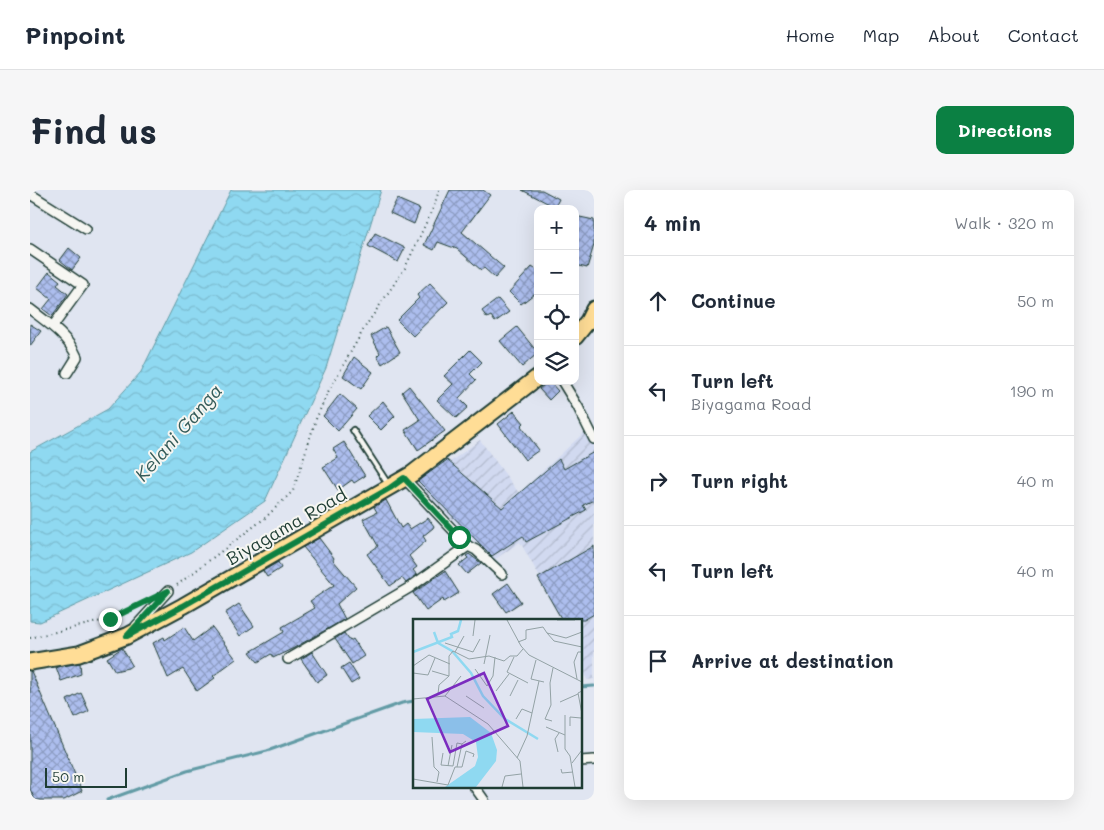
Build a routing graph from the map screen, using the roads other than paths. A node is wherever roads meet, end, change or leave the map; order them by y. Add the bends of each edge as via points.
1 (30, 194) edge
2 (86, 229) dead end
3 (30, 249) edge
4 (30, 309) edge
5 (594, 309) edge
6 (53, 326) junction
7 (579, 332) edge
8 (67, 374) dead end
9 (534, 380) edge
10 (564, 385) edge
11 (353, 430) dead end
12 (594, 439) edge
13 (404, 478) junction
14 (390, 488) junction
15 (468, 546) junction
16 (502, 574) dead end
17 (168, 591) road end
18 (127, 636) junction
19 (288, 659) dead end
20 (30, 662) edge
21 (475, 788) edge
22 (484, 800) edge

1 - 2 street
3 - 6 street via 82,285
4 - 6 street
5 - 7 main road
6 - 8 street via 72,346 77,357
9 - 13 main road, Biyagama Road
10 - 12 street
11 - 14 lane
13 - 14 main road, Biyagama Road
13 - 15 street
14 - 18 main road, Biyagama Road
15 - 16 street
15 - 19 street via 409,588
17 - 18 street
18 - 20 main road, Biyagama Road via 79,654
21 - 22 street

